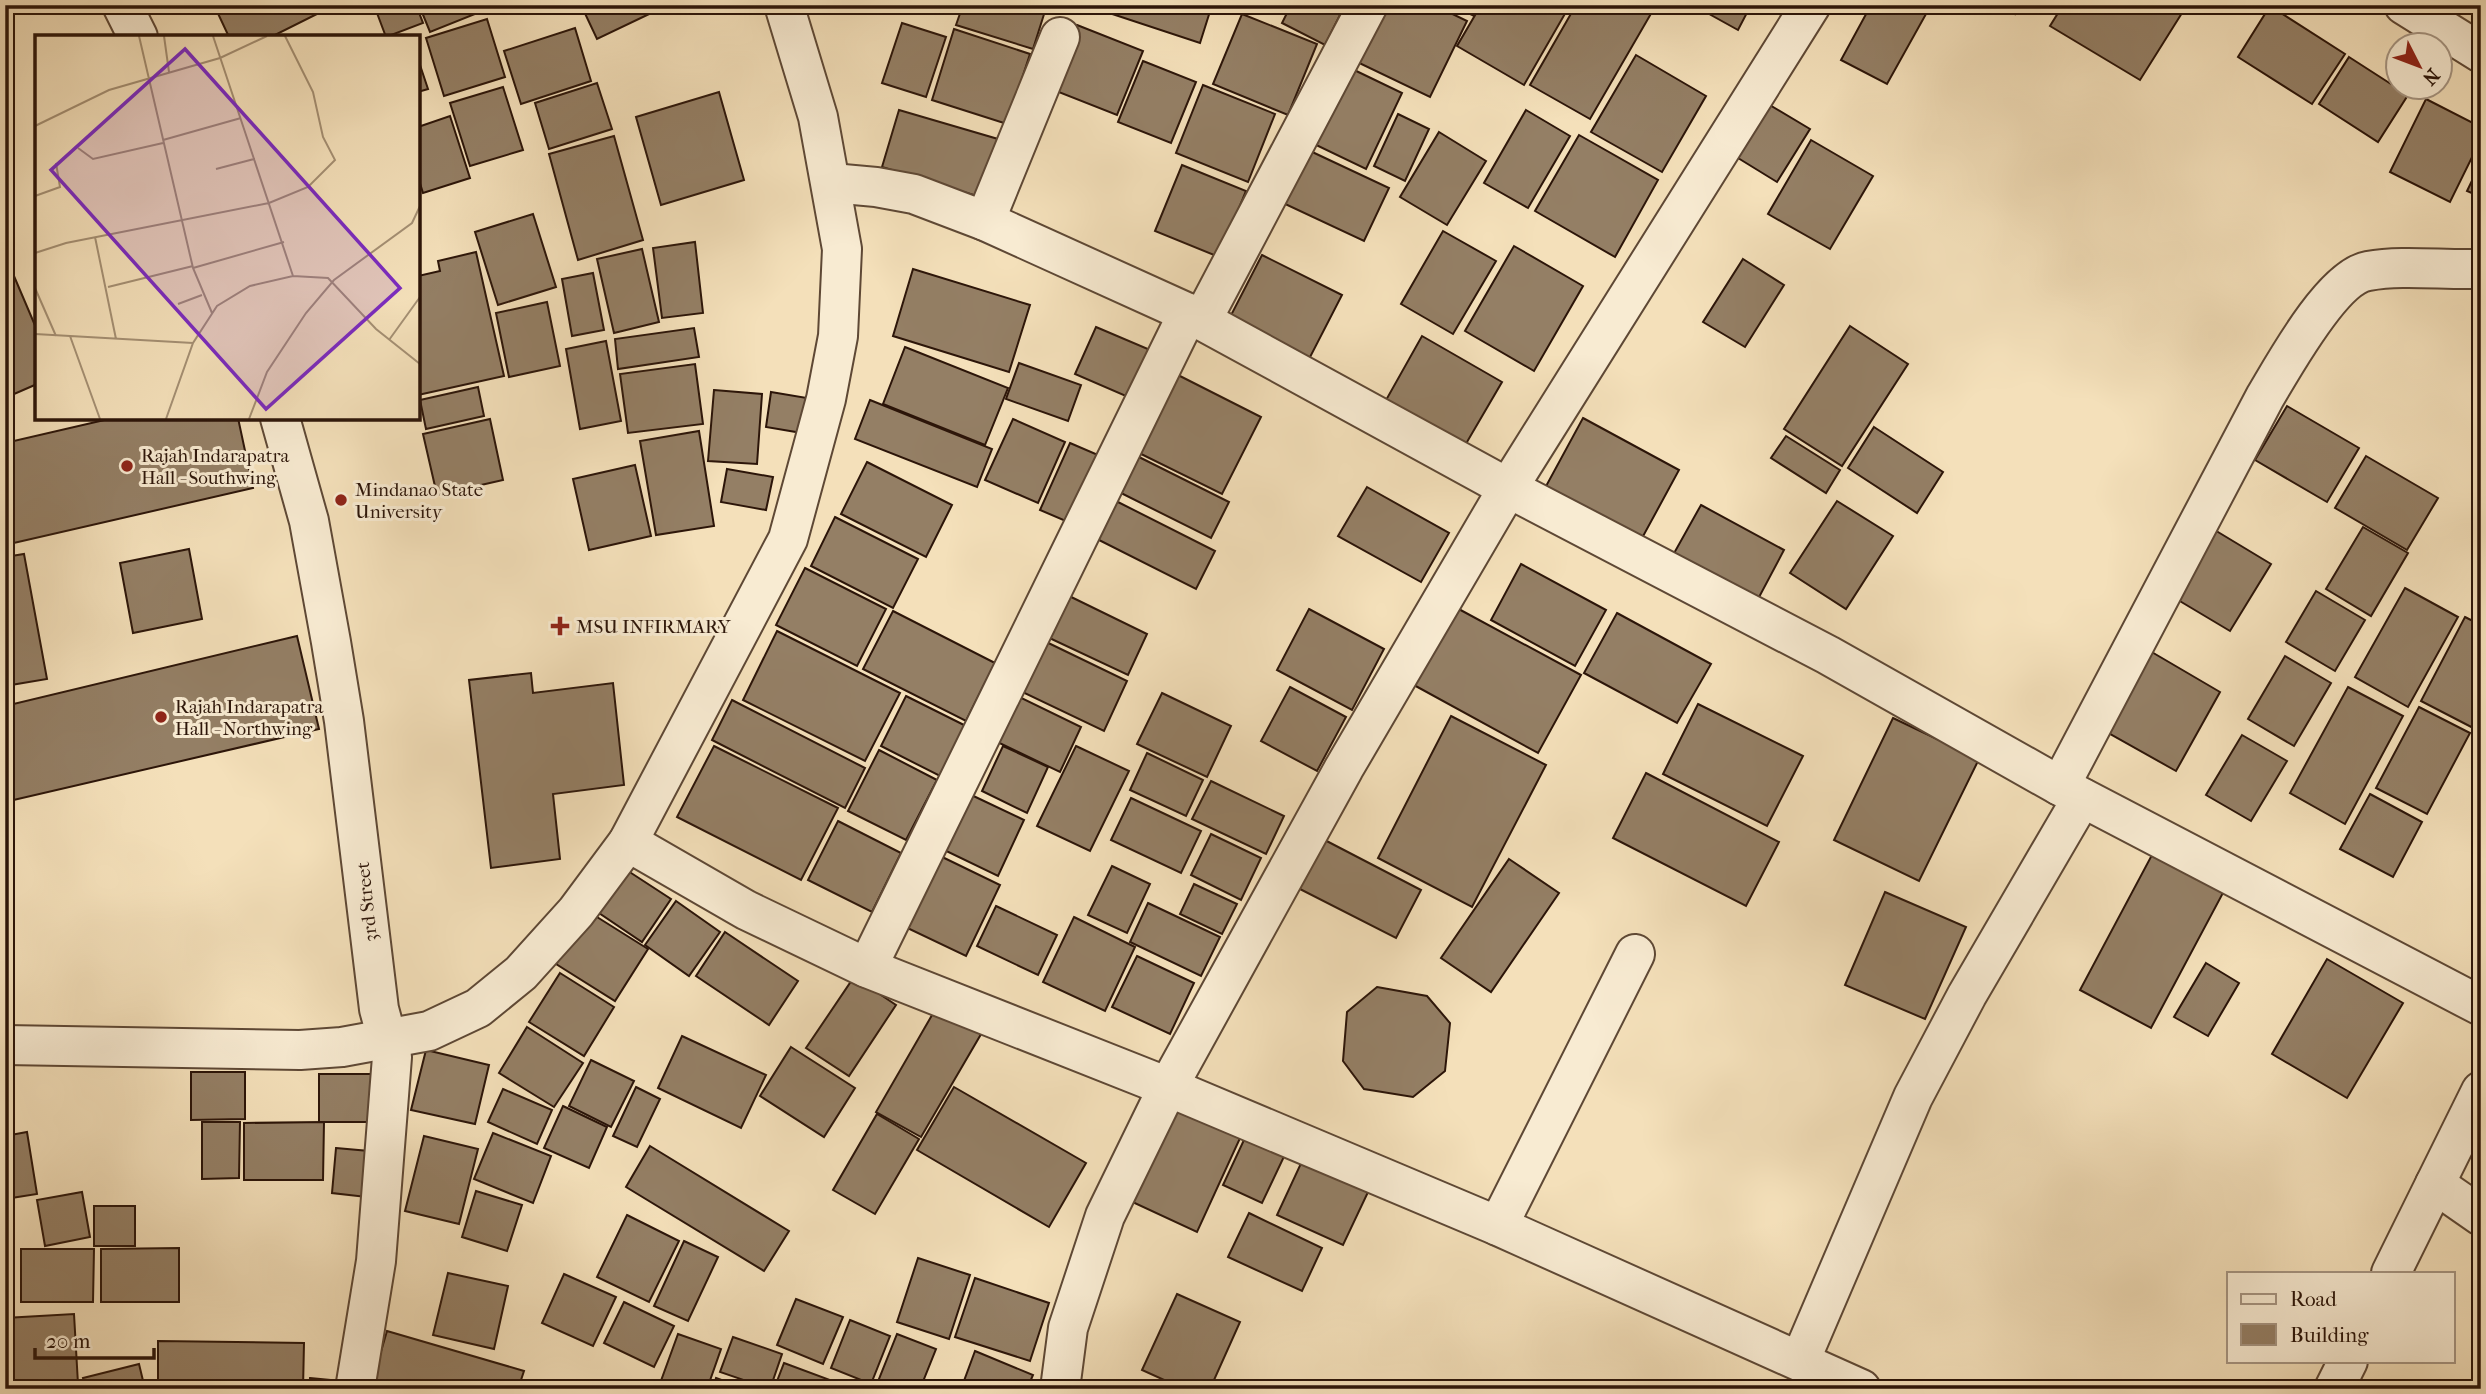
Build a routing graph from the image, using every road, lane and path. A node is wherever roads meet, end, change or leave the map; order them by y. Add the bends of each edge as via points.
1 (122, 5) edge
2 (784, 5) edge
3 (1368, 5) edge
4 (1811, 5) edge
5 (2404, 5) edge
6 (137, 35) edge
7 (1060, 37) dead end
8 (2481, 53) edge
9 (832, 183) junction
10 (985, 221) junction
11 (2476, 269) dead end
12 (1195, 317) junction
13 (281, 420) edge
14 (1508, 488) junction
15 (2071, 792) junction
16 (628, 842) junction
17 (1635, 954) dead end
18 (867, 968) junction
19 (2481, 1006) edge
20 (389, 1040) junction
21 (5, 1045) edge
22 (1168, 1087) junction
23 (2481, 1091) edge
24 (2435, 1184) junction
25 (2481, 1216) edge
26 (1498, 1226) junction
27 (2391, 1272) edge
28 (1800, 1361) junction
29 (2348, 1362) edge
30 (355, 1389) edge
31 (1060, 1389) edge
32 (1861, 1389) edge
33 (2334, 1389) edge

1 - 6 street
2 - 9 street via 818,117
3 - 12 street
4 - 14 street
5 - 8 street
7 - 10 street
9 - 10 street via 914,194
9 - 16 street via 842,249 838,336 788,540
10 - 12 street
11 - 15 street via 2366,271 2332,297 2300,337 2265,397
12 - 14 street
12 - 18 street
13 - 20 street, 3rd Street via 309,521 328,628 344,721 377,999
14 - 15 street via 1828,655
14 - 22 street via 1344,768
15 - 19 street
15 - 28 street via 1913,1097
16 - 18 street via 746,911
16 - 20 street via 576,912 521,973 478,1008 429,1031
17 - 26 street
18 - 22 street
20 - 21 street via 300,1051
20 - 30 street, 3rd Street via 390,1086 376,1261
22 - 26 street
22 - 31 street via 1105,1216 1068,1328
23 - 24 street
24 - 25 street
24 - 27 street
26 - 28 street
28 - 32 street
29 - 33 street

